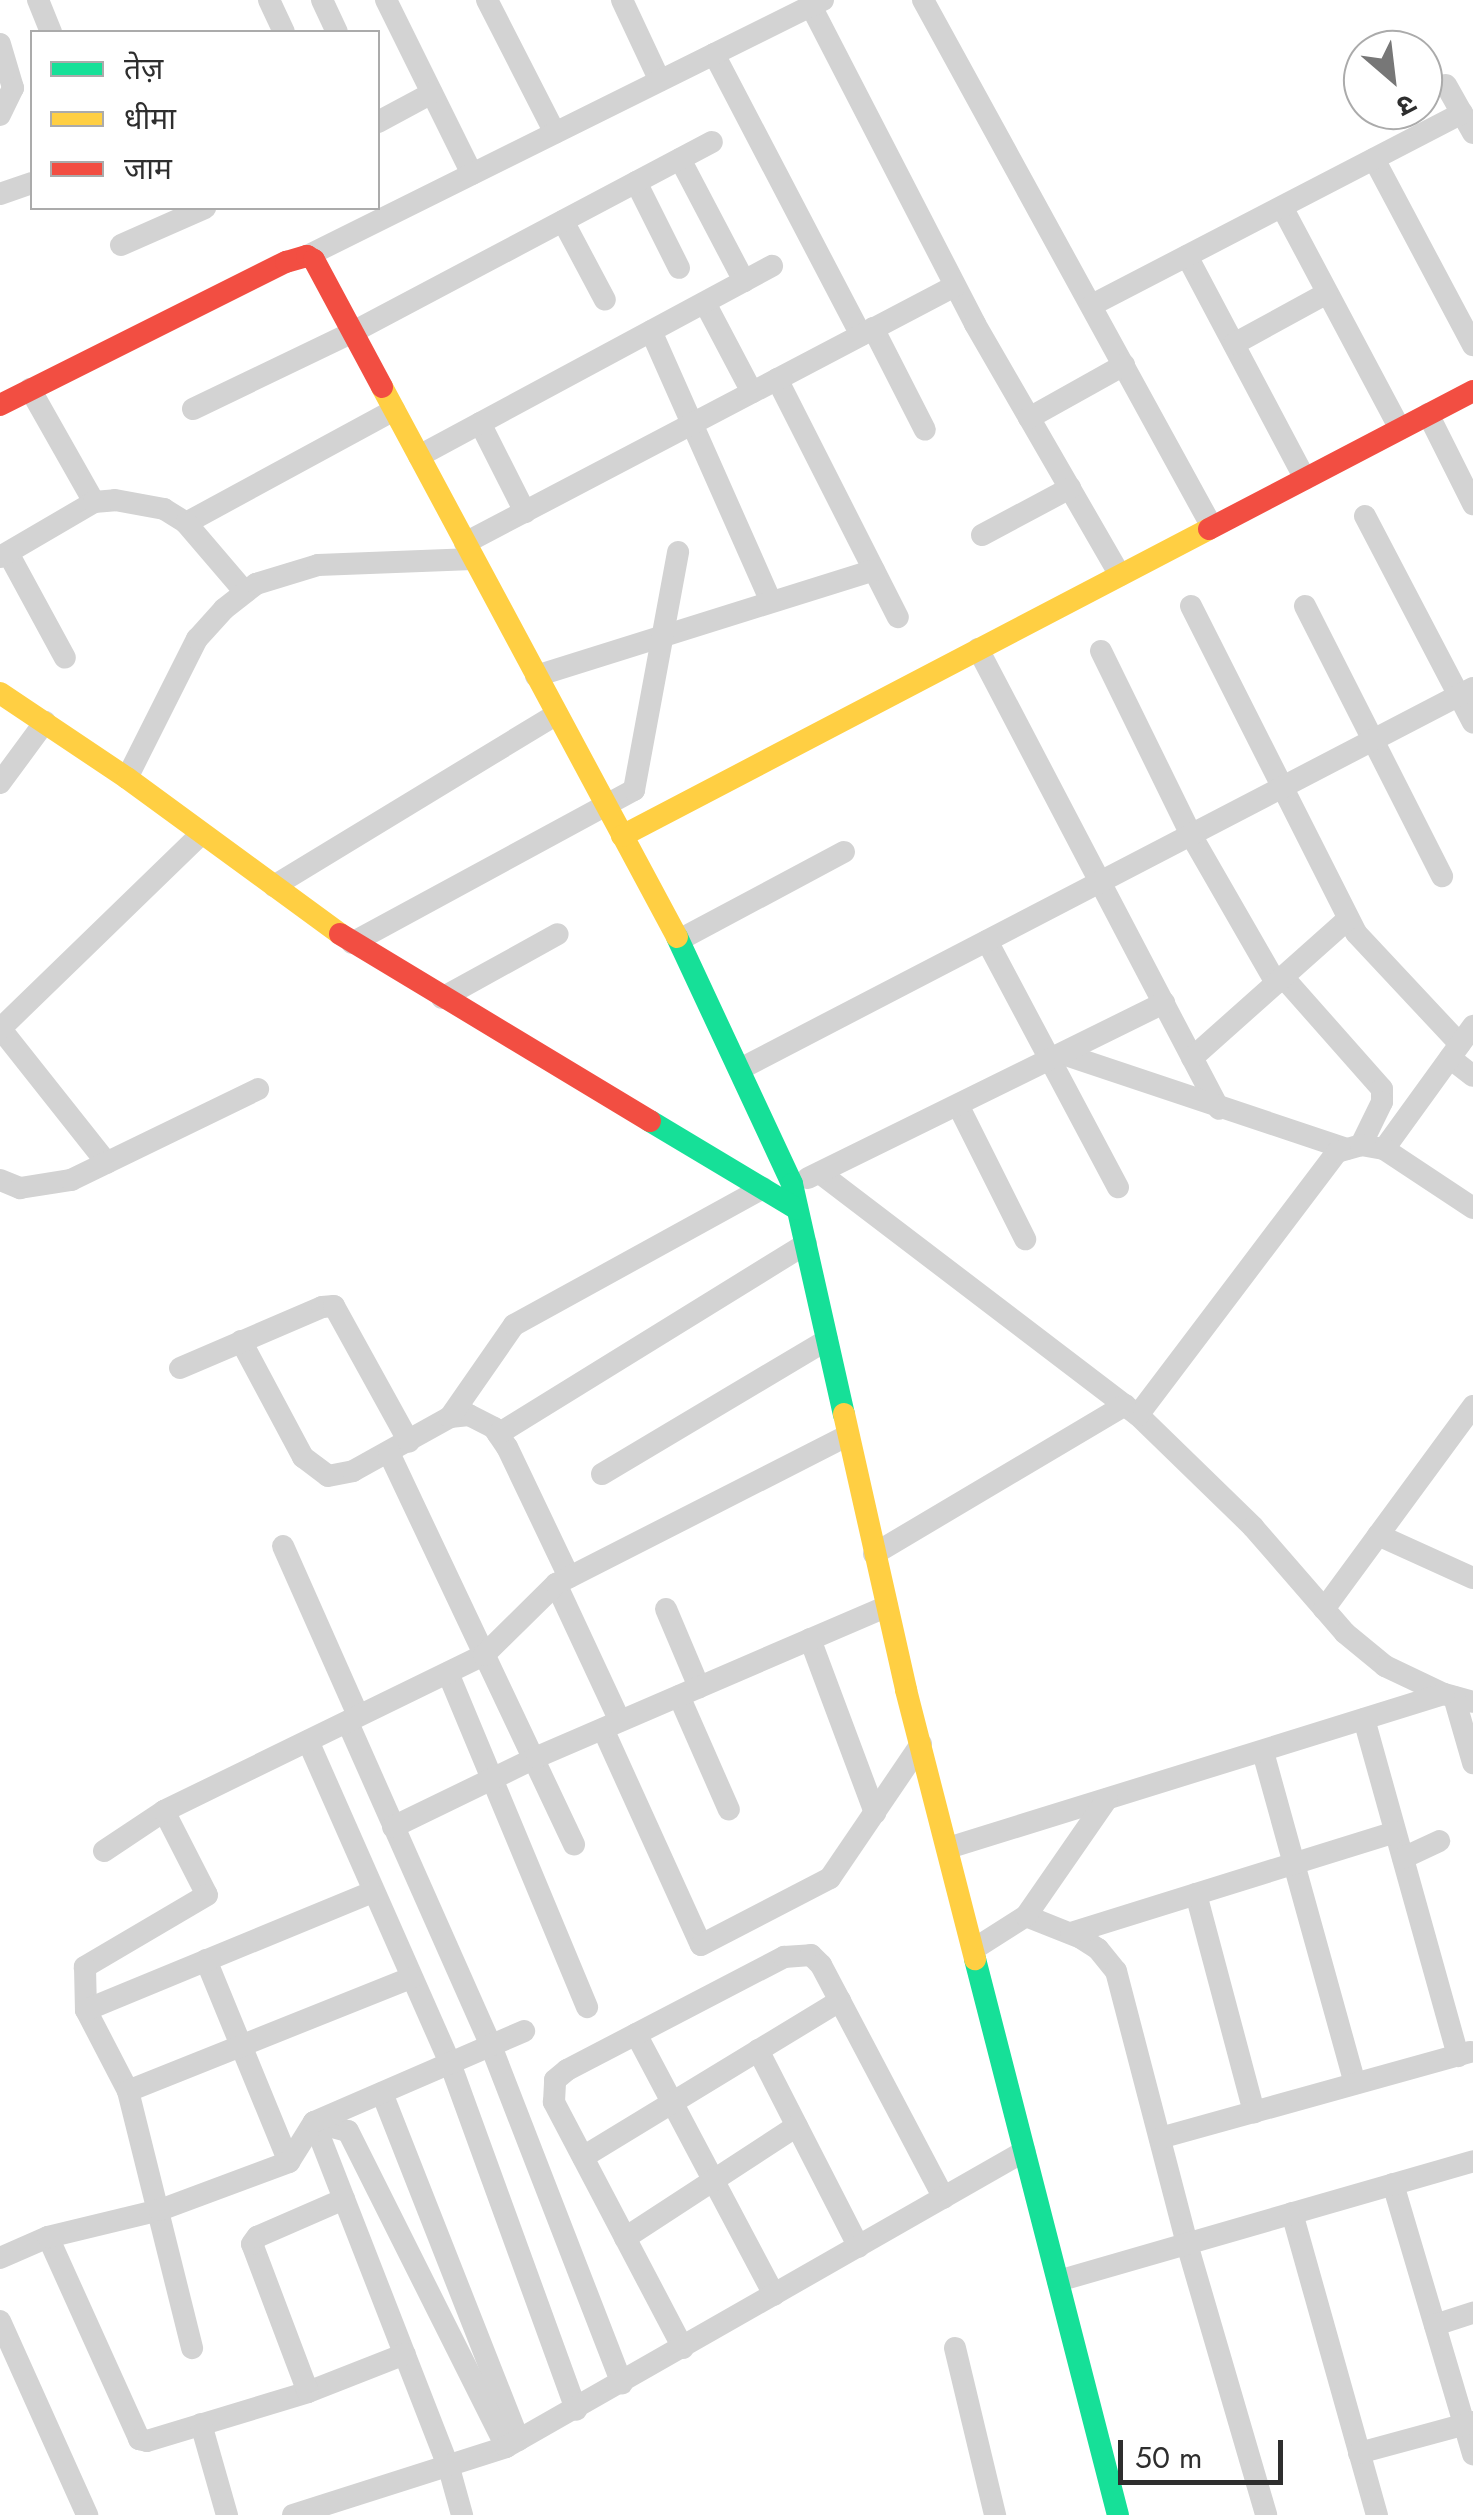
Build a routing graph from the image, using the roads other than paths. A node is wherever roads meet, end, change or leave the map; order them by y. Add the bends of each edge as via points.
1 (38, 0) edge
2 (269, 0) edge
3 (322, 0) edge
4 (386, 0) edge
5 (486, 0) edge
6 (622, 0) edge
7 (923, 0) edge
8 (817, 3) edge
9 (50, 30) edge
10 (283, 30) edge
11 (336, 30) edge
12 (0, 44) edge
13 (714, 54) junction
14 (660, 81) junction
15 (1446, 85) dead end
16 (432, 93) junction
17 (0, 115) edge
18 (380, 121) edge
19 (1468, 123) edge
20 (555, 133) junction
21 (712, 142) dead end
22 (680, 159) junction
23 (1374, 159) junction
24 (472, 174) junction
25 (636, 182) junction
26 (30, 184) edge
27 (0, 194) edge
28 (1282, 207) junction
29 (195, 210) edge
30 (159, 217) edge
31 (563, 221) junction
32 (121, 245) dead end
33 (307, 256) junction
34 (1187, 256) junction
35 (772, 266) dead end
36 (679, 268) dead end
37 (744, 282) junction
38 (955, 286) junction
39 (1328, 293) junction
40 (606, 300) dead end
41 (704, 302) junction
42 (1092, 305) junction
43 (652, 331) junction
44 (353, 332) junction
45 (867, 332) junction
46 (1234, 344) junction
47 (1473, 345) edge
48 (1124, 365) junction
49 (777, 379) junction
50 (30, 390) junction
51 (1473, 391) edge
52 (752, 392) junction
53 (0, 406) edge
54 (193, 410) dead end
55 (394, 410) junction
56 (1428, 414) junction
57 (1029, 418) junction
58 (480, 424) junction
59 (692, 424) junction
60 (1400, 429) junction
61 (925, 430) dead end
62 (419, 456) junction
63 (1305, 479) junction
64 (1070, 488) junction
65 (94, 502) junction
66 (1473, 504) edge
67 (525, 512) junction
68 (1365, 516) dead end
69 (186, 523) junction
70 (1212, 527) junction
71 (982, 535) dead end
72 (469, 551) junction
73 (678, 552) dead end
74 (4, 555) edge
75 (874, 570) junction
76 (1120, 575) junction
77 (245, 592) junction
78 (771, 602) junction
79 (1191, 606) dead end
80 (1304, 606) dead end
81 (898, 618) dead end
82 (663, 636) junction
83 (978, 649) junction
84 (1101, 651) dead end
85 (65, 658) dead end
86 (536, 676) junction
87 (1466, 692) edge
88 (0, 694) edge
89 (557, 714) junction
90 (45, 722) junction
91 (1473, 723) edge
92 (1374, 740) junction
93 (127, 778) junction
94 (0, 784) edge
95 (1281, 788) junction
96 (606, 806) junction
97 (202, 832) junction
98 (1191, 835) junction
99 (622, 836) junction
100 (844, 852) dead end
101 (1442, 876) dead end
102 (1100, 882) junction
103 (274, 886) junction
104 (1348, 918) junction
105 (558, 934) dead end
106 (679, 940) junction
107 (987, 940) junction
108 (352, 943) junction
109 (1279, 980) junction
110 (442, 998) junction
111 (1164, 1003) junction
112 (0, 1028) edge
113 (1461, 1043) edge
114 (1058, 1057) junction
115 (1192, 1058) junction
116 (740, 1068) junction
117 (1473, 1076) edge
118 (258, 1088) dead end
119 (959, 1107) junction
120 (1219, 1109) junction
121 (1364, 1148) junction
122 (107, 1162) junction
123 (820, 1173) junction
124 (0, 1180) edge
125 (792, 1184) junction
126 (1118, 1187) dead end
127 (762, 1188) junction
128 (1473, 1208) edge
129 (797, 1209) junction
130 (1024, 1238) dead end
131 (806, 1244) junction
132 (827, 1340) junction
133 (241, 1342) junction
134 (180, 1368) dead end
135 (1473, 1406) edge
136 (1131, 1410) junction
137 (450, 1417) junction
138 (498, 1434) junction
139 (847, 1436) junction
140 (399, 1447) junction
141 (602, 1474) dead end
142 (1378, 1535) junction
143 (283, 1546) dead end
144 (874, 1554) junction
145 (1473, 1578) edge
146 (562, 1580) junction
147 (886, 1606) junction
148 (1324, 1608) junction
149 (666, 1609) dead end
150 (810, 1639) junction
151 (484, 1655) junction
152 (448, 1673) junction
153 (689, 1691) junction
154 (1457, 1698) edge
155 (353, 1719) junction
156 (1364, 1719) junction
157 (611, 1725) junction
158 (308, 1741) junction
159 (921, 1744) junction
160 (1263, 1752) junction
161 (536, 1757) junction
162 (1473, 1763) edge
163 (493, 1780) junction
164 (1107, 1799) junction
165 (164, 1810) junction
166 (729, 1810) dead end
167 (875, 1813) junction
168 (393, 1827) junction
169 (1396, 1832) junction
170 (1438, 1842) dead end
171 (574, 1844) dead end
172 (948, 1848) junction
173 (104, 1850) dead end
174 (1403, 1858) junction
175 (1296, 1863) junction
176 (372, 1892) junction
177 (1196, 1894) junction
178 (1026, 1916) junction
179 (1071, 1933) junction
180 (974, 1949) junction
181 (206, 1960) junction
182 (411, 1978) junction
183 (840, 2001) junction
184 (587, 2006) dead end
185 (86, 2010) junction
186 (524, 2031) dead end
187 (636, 2034) junction
188 (243, 2045) junction
189 (490, 2046) junction
190 (758, 2050) junction
191 (1466, 2053) edge
192 (450, 2063) junction
193 (1354, 2083) junction
194 (128, 2091) junction
195 (382, 2092) junction
196 (674, 2102) junction
197 (1254, 2112) junction
198 (314, 2122) junction
199 (797, 2126) junction
200 (1160, 2138) junction
201 (1026, 2151) junction
202 (583, 2157) junction
203 (1473, 2161) edge
204 (290, 2162) junction
205 (714, 2180) junction
206 (1393, 2184) junction
207 (944, 2198) junction
208 (344, 2199) junction
209 (160, 2210) junction
210 (1292, 2213) junction
211 (48, 2237) junction
212 (625, 2238) junction
213 (1187, 2244) junction
214 (858, 2247) junction
215 (0, 2258) edge
216 (1058, 2281) junction
217 (774, 2295) junction
218 (1473, 2313) edge
219 (0, 2321) edge
220 (1435, 2325) junction
221 (192, 2348) dead end
222 (682, 2348) junction
223 (955, 2348) dead end
224 (405, 2354) junction
225 (622, 2384) junction
226 (308, 2392) junction
227 (576, 2410) junction
228 (1469, 2423) edge
229 (201, 2424) junction
230 (512, 2444) junction
231 (1359, 2453) junction
232 (1473, 2454) edge
233 (449, 2468) junction
234 (350, 2507) edge
235 (87, 2515) edge
236 (227, 2515) edge
237 (293, 2515) edge
238 (462, 2515) edge
239 (995, 2515) edge
240 (1118, 2515) edge
241 (1266, 2515) edge
242 (1377, 2515) edge

1 - 9 street
2 - 10 street
3 - 11 street
4 - 16 street
5 - 20 street
6 - 14 street
7 - 42 street
8 - 13 street
8 - 38 street
12 - 17 street via 13,88
13 - 14 street
13 - 45 street
14 - 20 street
15 - 19 street
16 - 18 street
16 - 24 street
19 - 23 street
20 - 24 street
21 - 22 street
22 - 25 street
22 - 37 street
23 - 28 street
23 - 47 street
24 - 33 street
25 - 31 street
25 - 36 street
26 - 27 street
28 - 34 street
28 - 39 street
29 - 30 street
30 - 32 street
31 - 40 street
31 - 44 street
33 - 44 street
33 - 50 street
34 - 42 street
34 - 46 street
35 - 37 street
37 - 41 street
38 - 45 street
38 - 57 street
39 - 46 street
39 - 60 street
41 - 43 street
41 - 52 street
42 - 48 street
43 - 58 street
43 - 59 street
44 - 54 street
44 - 55 street
45 - 49 street
45 - 61 street
46 - 63 street
48 - 57 street
48 - 70 street
49 - 52 street
49 - 75 street
50 - 53 street
50 - 65 street
51 - 56 street
52 - 59 street
55 - 62 street
55 - 69 street
56 - 60 street
56 - 66 street
57 - 64 street
58 - 62 street
58 - 67 street
59 - 67 street
59 - 78 street
60 - 63 street
62 - 72 street
63 - 70 street
64 - 71 street
64 - 76 street
65 - 69 street via 164,509
65 - 74 street
67 - 72 street
68 - 87 street
69 - 77 street
70 - 76 street
72 - 77 street via 318,565
72 - 86 street
73 - 82 street
74 - 85 street
75 - 78 street
75 - 81 street
76 - 83 street
77 - 93 street via 197,639
78 - 82 street
79 - 95 street
80 - 92 street
82 - 86 street
82 - 96 street via 634,790
83 - 99 street
83 - 102 street
84 - 98 street
86 - 89 street
87 - 91 street
87 - 92 street
88 - 90 street
89 - 96 street
89 - 103 street
90 - 93 street
90 - 94 street
92 - 95 street
92 - 101 street
93 - 97 street
95 - 98 street
95 - 104 street
96 - 99 street
96 - 108 street
97 - 103 street
97 - 112 street
98 - 102 street
98 - 109 street
99 - 106 street
100 - 106 street
102 - 107 street
102 - 111 street
103 - 108 street
104 - 109 street
104 - 113 street
105 - 110 street
106 - 116 street
107 - 114 street
107 - 116 street
108 - 110 street
109 - 115 street
109 - 121 street via 1382,1089
110 - 127 street
111 - 114 street
111 - 115 street
112 - 122 street
113 - 117 street
113 - 121 street
114 - 119 street
114 - 120 street
114 - 126 street
115 - 120 street
116 - 125 street
118 - 122 street
119 - 123 street
119 - 130 street
120 - 121 street
121 - 128 street
121 - 136 street via 1337,1152
122 - 124 street via 43,1187
123 - 125 street
123 - 136 street
125 - 129 street
127 - 129 street
127 - 137 street via 514,1325
129 - 131 street
131 - 132 street
131 - 138 street
132 - 139 street
132 - 141 street
133 - 134 street
133 - 140 street via 315,1470 328,1476 353,1471
133 - 140 street via 334,1306
135 - 142 street
136 - 144 street
136 - 148 street
137 - 138 street via 470,1415
137 - 140 street
138 - 146 street
139 - 144 street
139 - 146 street
140 - 151 street
142 - 145 street
142 - 148 street
143 - 155 street
144 - 147 street
146 - 151 street
146 - 157 street
147 - 150 street
147 - 159 street
148 - 154 street via 1385,1666
149 - 153 street
150 - 153 street
150 - 167 street
151 - 152 street
151 - 161 street
152 - 155 street
152 - 163 street
153 - 157 street
153 - 166 street
154 - 156 street
154 - 162 street
155 - 158 street
155 - 168 street
156 - 160 street
156 - 169 street
157 - 161 street
157 - 167 street via 701,1946 830,1878
158 - 165 street
158 - 176 street
159 - 167 street
159 - 172 street
160 - 164 street
160 - 175 street
161 - 163 street
161 - 171 street
163 - 168 street
163 - 184 street
164 - 172 street
164 - 178 street
165 - 173 street
165 - 185 street via 207,1895 85,1966
168 - 189 street
169 - 174 street
169 - 175 street
170 - 174 street
172 - 180 street
174 - 191 street
175 - 177 street
175 - 193 street
176 - 181 street
176 - 182 street
177 - 179 street
177 - 197 street
178 - 179 street
178 - 180 street
179 - 200 street via 1098,1949 1116,1971
180 - 201 street
181 - 185 street
181 - 188 street
182 - 188 street
182 - 192 street
183 - 187 street via 822,1965 798,1953
183 - 190 street
183 - 207 street
185 - 194 street
186 - 189 street
187 - 196 street
187 - 202 street via 555,2080 554,2102
188 - 194 street
188 - 204 street
189 - 192 street
189 - 225 street
190 - 196 street
190 - 199 street
191 - 193 street
192 - 195 street
192 - 227 street
193 - 197 street
194 - 209 street
195 - 198 street
195 - 230 street
196 - 202 street
196 - 205 street
197 - 200 street
198 - 204 street
198 - 208 street
198 - 230 street via 348,2131
199 - 205 street
199 - 214 street
200 - 213 street
201 - 207 street
201 - 216 street
202 - 212 street
203 - 206 street
204 - 209 street
205 - 212 street
205 - 217 street
206 - 210 street
206 - 220 street
207 - 214 street
208 - 224 street
208 - 226 street via 252,2244
209 - 211 street
209 - 221 street
210 - 213 street
210 - 231 street
211 - 215 street
211 - 229 street via 134,2432 147,2441
212 - 222 street
213 - 216 street
213 - 241 street
214 - 217 street
216 - 240 street
217 - 222 street
218 - 220 street
219 - 235 street
220 - 228 street
222 - 225 street
223 - 239 street
224 - 226 street
224 - 233 street
225 - 227 street
226 - 229 street
227 - 230 street
228 - 231 street
228 - 232 street
229 - 236 street
230 - 233 street
231 - 242 street
233 - 234 street
233 - 238 street
234 - 237 street

